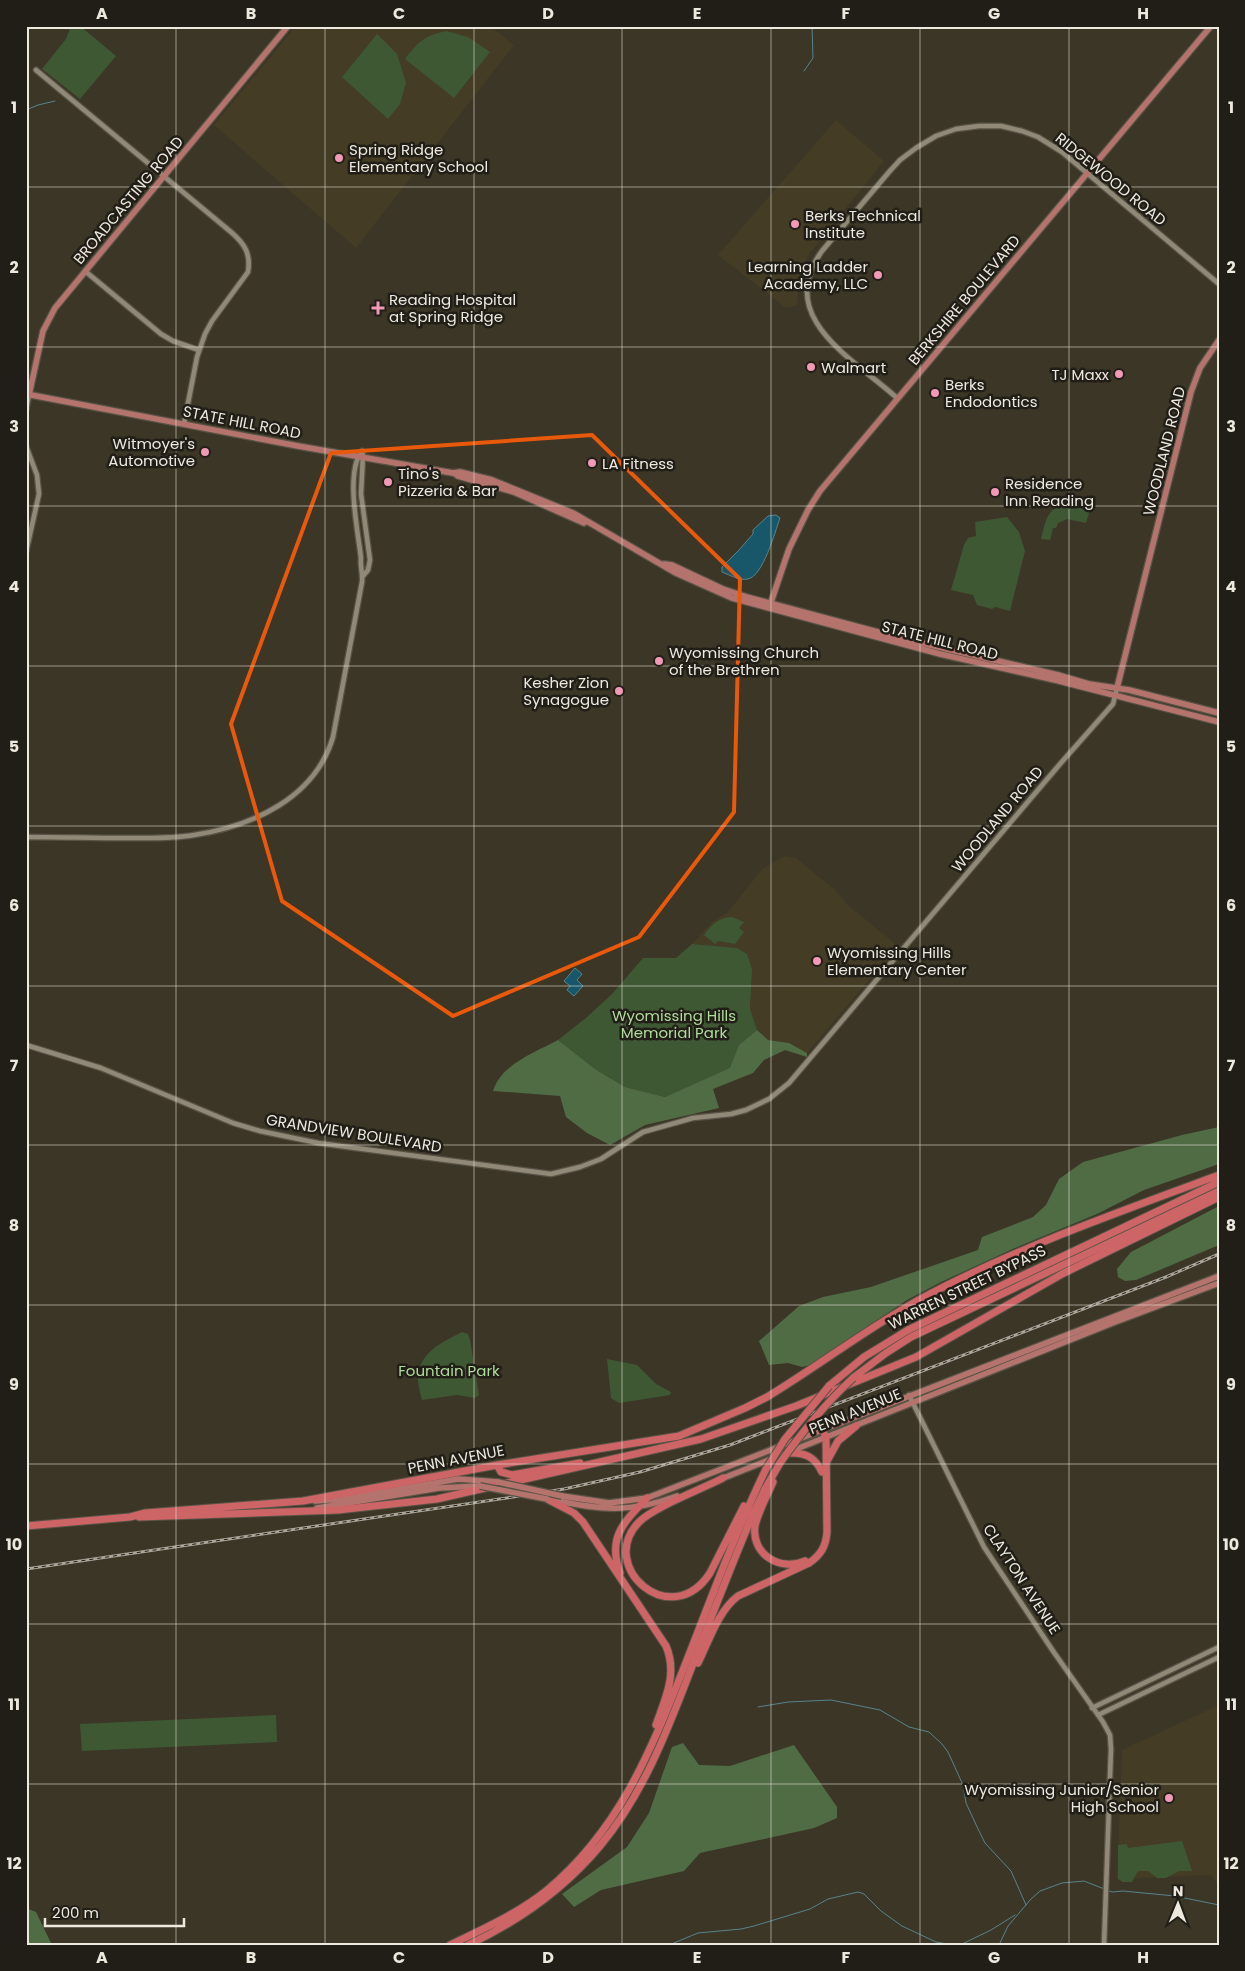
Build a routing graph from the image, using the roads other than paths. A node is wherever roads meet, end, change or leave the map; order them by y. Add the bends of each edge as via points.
1 (288, 26) edge
2 (1210, 26) edge
3 (36, 70) dead end
4 (1087, 173) junction
5 (163, 176) junction
6 (85, 271) junction
7 (1219, 284) edge
8 (1219, 340) edge
9 (199, 350) junction
10 (28, 395) edge
11 (897, 398) junction
12 (26, 410) edge
13 (184, 424) junction
14 (26, 446) edge
15 (361, 457) junction
16 (26, 552) edge
17 (363, 576) junction
18 (770, 606) junction
19 (1117, 688) junction
20 (1115, 695) junction
21 (1219, 714) edge
22 (1219, 722) edge
23 (26, 837) edge
24 (26, 1045) edge
25 (601, 1159) joint
26 (1219, 1175) edge
27 (1219, 1182) edge
28 (1219, 1191) edge
29 (1219, 1197) edge
30 (1219, 1276) edge
31 (1219, 1283) edge
32 (909, 1395) junction
33 (912, 1402) junction
34 (856, 1426) junction
35 (823, 1430) junction
36 (824, 1439) junction
37 (788, 1453) junction
38 (617, 1459) junction
39 (780, 1463) junction
40 (826, 1463) junction
41 (497, 1464) junction
42 (766, 1469) junction
43 (822, 1472) junction
44 (723, 1478) junction
45 (648, 1498) junction
46 (547, 1499) junction
47 (303, 1501) junction
48 (639, 1507) junction
49 (302, 1511) junction
50 (136, 1516) junction
51 (26, 1526) edge
52 (627, 1587) junction
53 (1219, 1647) edge
54 (1219, 1657) edge
55 (682, 1694) junction
56 (1092, 1708) junction
57 (1098, 1715) junction
58 (661, 1718) junction
59 (450, 1945) edge
60 (468, 1945) edge
61 (1104, 1945) edge

1 - 5 main road, BROADCASTING ROAD
2 - 4 main road, BERKSHIRE BOULEVARD
3 - 5 street
4 - 7 street, RIDGEWOOD ROAD
4 - 11 main road, BERKSHIRE BOULEVARD
4 - 11 street, RIDGEWOOD ROAD via 1054,146 1022,131 985,126 945,132 900,160 822,251 812,268 807,287 809,307 815,322 824,336
5 - 6 main road, BROADCASTING ROAD
5 - 9 street via 239,238 248,253 248,272 212,320
6 - 9 street via 161,334
6 - 10 main road, BROADCASTING ROAD via 55,308 43,331
8 - 19 main road, WOODLAND ROAD via 1204,360 1193,387
9 - 13 street
10 - 12 street, BROADCASTING ROAD
10 - 13 main road, STATE HILL ROAD
11 - 18 main road, BERKSHIRE BOULEVARD via 812,502 788,549
13 - 15 main road, STATE HILL ROAD
14 - 16 street via 40,494
15 - 17 street via 361,488 370,560
15 - 17 street via 352,483
15 - 18 main road, STATE HILL ROAD via 460,472 520,490 573,513 662,564 672,565
17 - 23 street via 333,737 320,766 300,791 280,805 241,822 194,836
18 - 19 main road, STATE HILL ROAD via 1058,674 1088,684
18 - 20 main road, STATE HILL ROAD via 970,661
19 - 20 street, WOODLAND ROAD
19 - 21 main road, STATE HILL ROAD
20 - 22 main road, STATE HILL ROAD
20 - 25 street, WOODLAND ROAD via 1113,704 789,1083 754,1107 731,1114 674,1122 643,1132
24 - 25 street, GRANDVIEW BOULEVARD via 107,1070 233,1123 284,1137 551,1174 580,1168
26 - 41 highway, PENN AVENUE via 967,1275 902,1310 767,1397 679,1436
27 - 42 highway, WARREN STREET BYPASS, bridge via 908,1330 864,1357 829,1386 785,1439
28 - 39 highway, WARREN STREET BYPASS, bridge via 911,1337 886,1352 822,1408
29 - 38 highway, PENN AVENUE via 1062,1274 916,1357 701,1440
30 - 32 main road, PENN AVENUE
31 - 33 main road, PENN AVENUE
32 - 33 street, CLAYTON AVENUE
32 - 35 main road, PENN AVENUE
33 - 34 main road, PENN AVENUE
33 - 56 street, CLAYTON AVENUE via 984,1547
34 - 36 main road, PENN AVENUE
34 - 40 highway via 838,1441
35 - 36 highway
35 - 45 main road, PENN AVENUE
36 - 37 main road, PENN AVENUE
36 - 40 highway
36 - 43 highway
37 - 43 highway via 811,1456
37 - 44 main road, PENN AVENUE
38 - 41 highway via 512,1475 501,1472
38 - 49 highway, PENN AVENUE via 437,1499
39 - 43 highway via 755,1530 764,1554 782,1564 802,1562 812,1556 820,1545
39 - 55 highway via 753,1514
40 - 55 highway via 826,1537 820,1554 807,1565 731,1602
41 - 47 highway, PENN AVENUE
42 - 44 highway via 701,1586 674,1597 658,1596 643,1588 633,1575 627,1556 629,1539 635,1527 648,1514
42 - 58 highway
44 - 48 main road, PENN AVENUE via 663,1502
45 - 47 main road, PENN AVENUE, bridge via 609,1503 498,1482 458,1479 342,1499
45 - 48 highway
46 - 48 main road, PENN AVENUE via 606,1510
46 - 49 main road, PENN AVENUE, bridge via 480,1486 439,1488
46 - 52 highway via 579,1518
47 - 50 highway, PENN AVENUE
48 - 52 highway via 626,1520 616,1544 618,1567
49 - 50 highway, PENN AVENUE
50 - 51 highway, PENN AVENUE
52 - 58 highway via 666,1646 670,1660 671,1680
53 - 56 street
54 - 57 street
55 - 60 highway via 654,1760 629,1806 601,1845 558,1889 508,1924
56 - 57 street, CLAYTON AVENUE
57 - 61 street, CLAYTON AVENUE via 1111,1742
58 - 59 highway via 629,1792 608,1824 568,1870 525,1905

